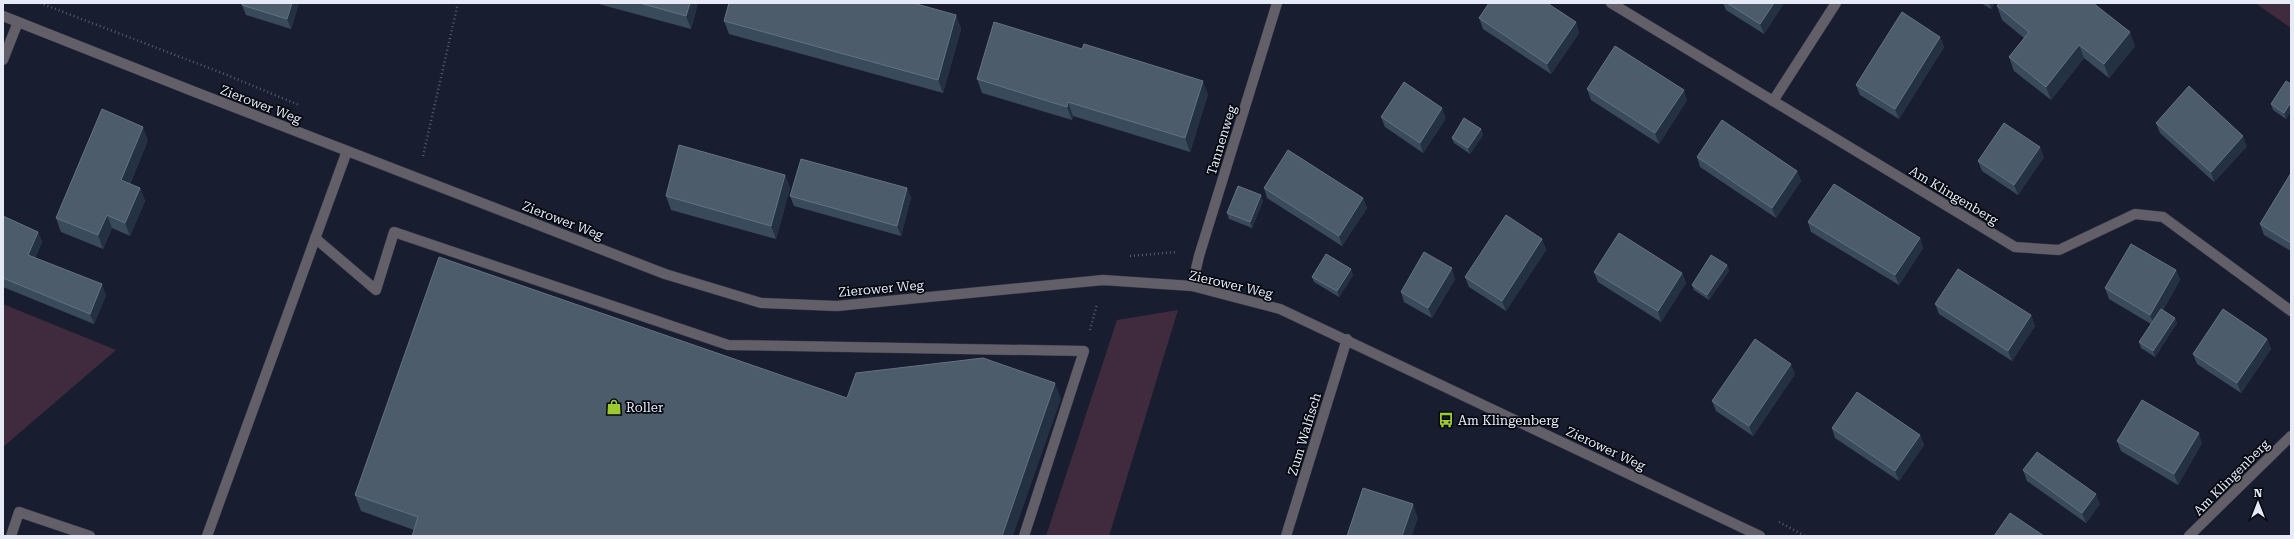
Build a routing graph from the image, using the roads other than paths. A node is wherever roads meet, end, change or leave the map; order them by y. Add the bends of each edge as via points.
1 (1278, 3) edge
2 (1611, 3) edge
3 (1836, 3) edge
4 (3, 16) edge
5 (18, 22) junction
6 (3, 60) edge
7 (1773, 101) junction
8 (346, 151) junction
9 (315, 238) junction
10 (1192, 286) junction
11 (2291, 311) edge
12 (1347, 339) junction
13 (2291, 436) edge
14 (11, 536) edge
15 (90, 536) edge
16 (207, 536) edge
17 (1024, 536) edge
18 (1286, 536) edge
19 (1760, 536) edge
20 (2190, 536) edge

1 - 10 street, Tannenweg via 1199,256
2 - 7 street, Am Klingenberg
3 - 7 street
4 - 5 street, Zierower Weg
5 - 6 street
5 - 8 street, Zierower Weg
7 - 11 street, Am Klingenberg via 2015,247 2059,250 2135,214 2163,218
8 - 9 street
8 - 10 street, Zierower Weg via 666,274 761,303 837,306 1103,280
9 - 16 street
9 - 17 street via 376,290 394,232 728,345 1084,351
10 - 12 street, Zierower Weg via 1280,309
12 - 18 street, Zum Walfisch
12 - 19 street, Zierower Weg
13 - 20 street, Am Klingenberg
14 - 15 street via 20,512

